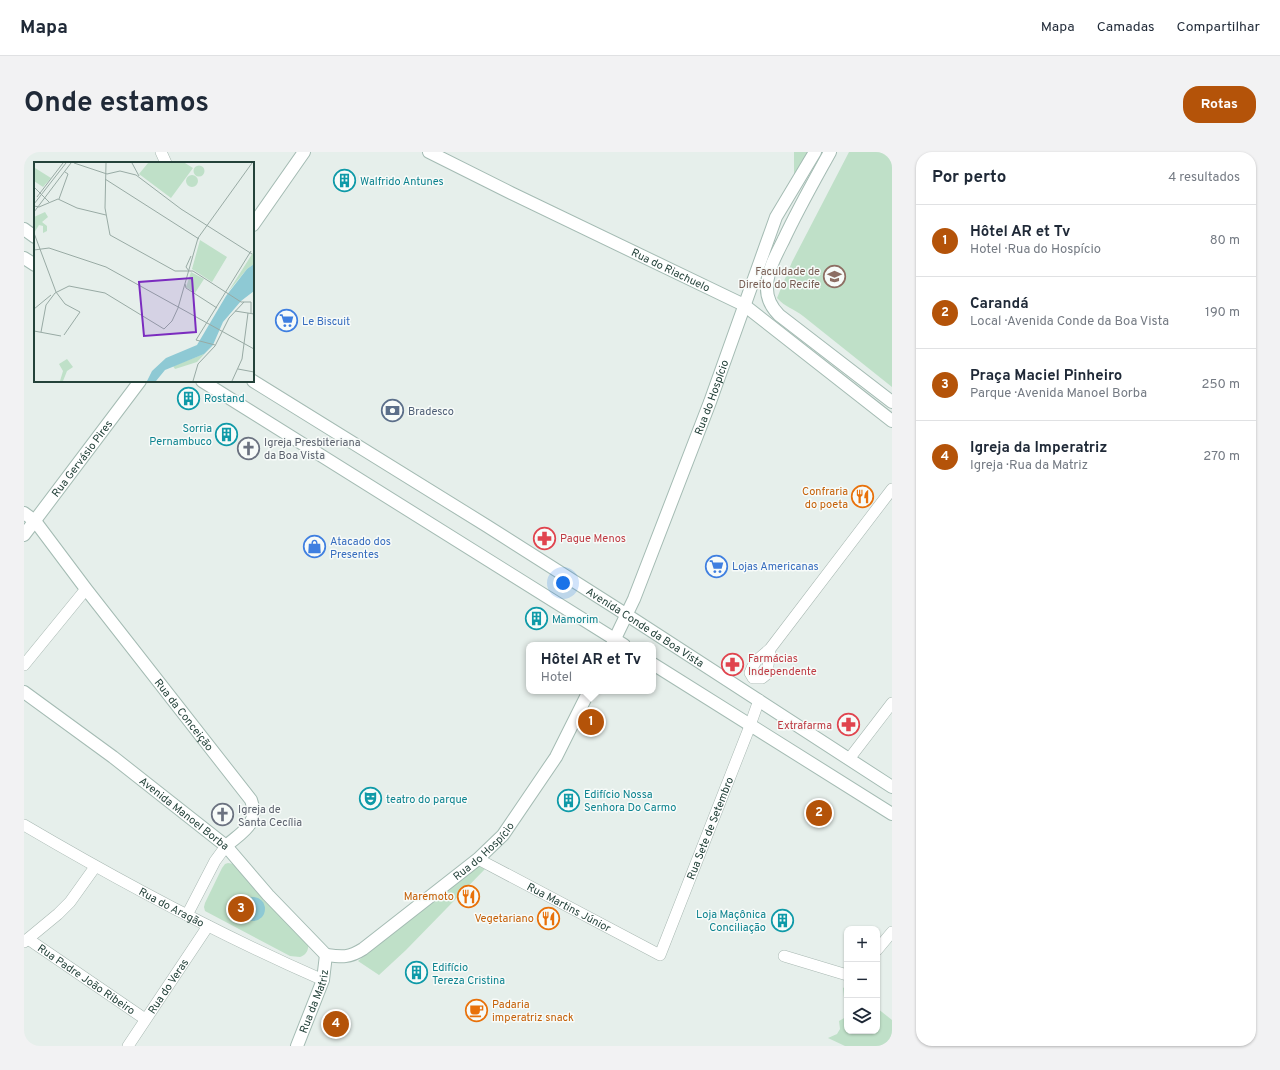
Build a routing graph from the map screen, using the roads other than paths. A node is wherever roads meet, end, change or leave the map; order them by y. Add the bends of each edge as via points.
1 (161, 152) edge
2 (304, 152) edge
3 (429, 152) edge
4 (815, 152) edge
5 (830, 152) edge
6 (166, 162) edge
7 (254, 224) edge
8 (24, 229) edge
9 (34, 236) edge
10 (24, 258) edge
11 (34, 264) edge
12 (744, 305) junction
13 (139, 382) edge
14 (204, 382) edge
15 (254, 382) edge
16 (892, 402) edge
17 (892, 421) edge
18 (892, 489) edge
19 (24, 513) edge
20 (35, 521) junction
21 (24, 536) edge
22 (86, 590) junction
23 (627, 615) junction
24 (615, 642) edge
25 (617, 642) edge
26 (770, 649) dead end
27 (24, 665) edge
28 (656, 666) edge
29 (24, 692) edge
30 (588, 694) edge
31 (759, 700) junction
32 (892, 703) edge
33 (750, 724) junction
34 (849, 759) junction
35 (892, 787) edge
36 (892, 814) edge
37 (24, 826) edge
38 (226, 846) junction
39 (478, 859) junction
40 (95, 867) junction
41 (187, 914) junction
42 (208, 926) junction
43 (890, 939) edge
44 (26, 940) edge
45 (880, 947) edge
46 (326, 955) junction
47 (660, 955) joint
48 (784, 956) dead end
49 (844, 974) edge
50 (323, 980) junction
51 (145, 1019) junction
52 (128, 1046) edge
53 (297, 1046) edge

1 - 6 street
2 - 7 main road
3 - 12 main road, Rua do Riachuelo
4 - 12 main road, Rua do Hospício via 776,217
5 - 16 main road via 774,260 768,278 768,301 784,319
8 - 9 main road
10 - 11 main road
12 - 17 main road, Rua do Riachuelo
12 - 23 main road, Rua do Hospício via 710,402
13 - 20 main road, Rua Gervásio Pires
14 - 24 main road
15 - 23 main road, Avenida Conde da Boa Vista
18 - 26 street
19 - 20 main road, Rua da Conceição
20 - 21 main road, Rua Gervásio Pires
20 - 22 main road, Rua da Conceição
22 - 27 street
22 - 38 main road, Rua da Conceição via 251,800 253,818
23 - 25 main road, Rua do Hospício
23 - 31 main road, Avenida Conde da Boa Vista
28 - 33 main road
29 - 38 main road, Avenida Manoel Borba via 113,756
30 - 39 main road, Rua do Hospício via 556,757 503,835
31 - 33 street, Rua Sete de Setembro
31 - 34 main road, Avenida Conde da Boa Vista
32 - 34 street
33 - 36 main road
33 - 47 street, Rua Sete de Setembro
34 - 35 main road, Avenida Conde da Boa Vista
37 - 40 street, Rua do Aragão
38 - 41 street, Rua da Conceição via 215,861
38 - 46 main road, Avenida Manoel Borba via 268,895
39 - 46 main road, Rua do Hospício via 358,952 340,957
39 - 47 street, Rua Martins Júnior
40 - 41 street, Rua do Aragão
40 - 44 street via 70,902
41 - 42 street, Rua do Aragão
42 - 50 street, Rua do Aragão
42 - 51 street, Rua do Veras
43 - 45 street
44 - 51 street, Rua Padre João Ribeiro
46 - 50 main road, Rua da Matriz
48 - 49 street
50 - 53 main road, Rua da Matriz
51 - 52 street, Rua do Veras

